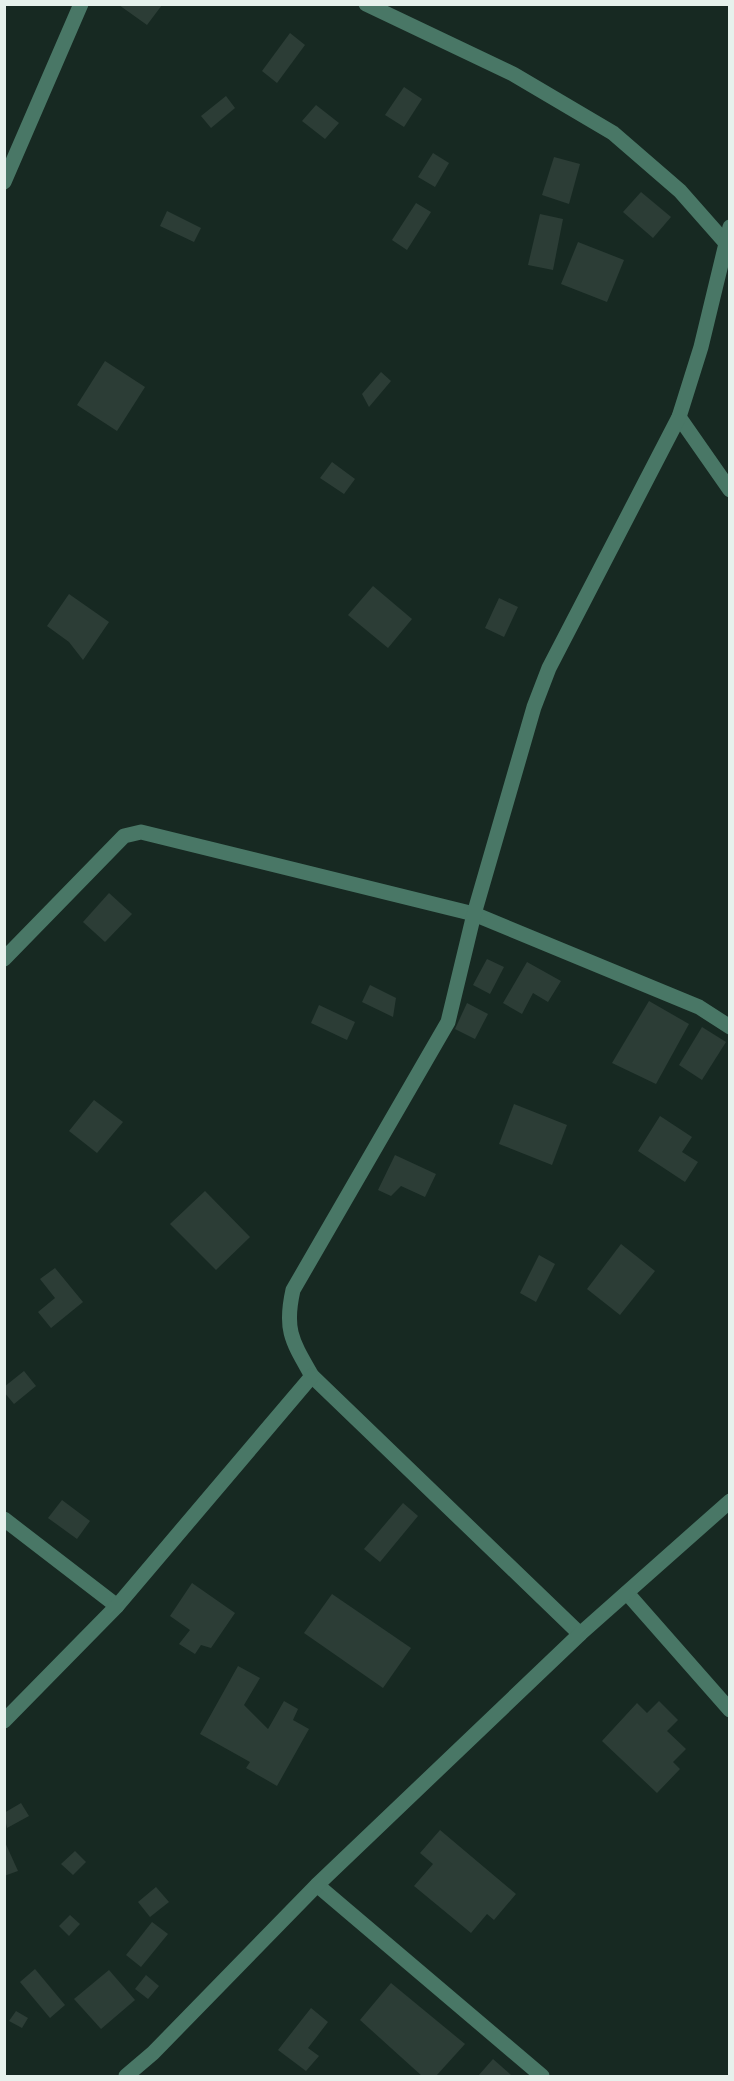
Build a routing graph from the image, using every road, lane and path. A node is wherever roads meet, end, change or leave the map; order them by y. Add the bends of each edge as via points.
1 (81, 4) edge
2 (366, 4) edge
3 (4, 182) edge
4 (727, 234) edge
5 (679, 417) junction
6 (729, 490) edge
7 (474, 914) junction
8 (4, 959) edge
9 (729, 1027) edge
10 (312, 1376) junction
11 (729, 1501) edge
12 (4, 1519) edge
13 (627, 1593) junction
14 (117, 1606) junction
15 (580, 1634) junction
16 (729, 1710) edge
17 (4, 1721) edge
18 (317, 1885) junction
19 (126, 2076) edge
20 (542, 2076) edge

1 - 3 street
2 - 4 street via 513,74 613,133
4 - 5 street
5 - 6 street
5 - 7 street via 549,668
7 - 8 street via 141,832 124,836
7 - 9 street via 699,1007
7 - 10 street via 442,1035 293,1290 287,1316 293,1343
10 - 14 street
10 - 15 street
11 - 13 street
12 - 14 street
13 - 15 street
13 - 16 street
14 - 17 street
15 - 18 street
18 - 19 street
18 - 20 street

